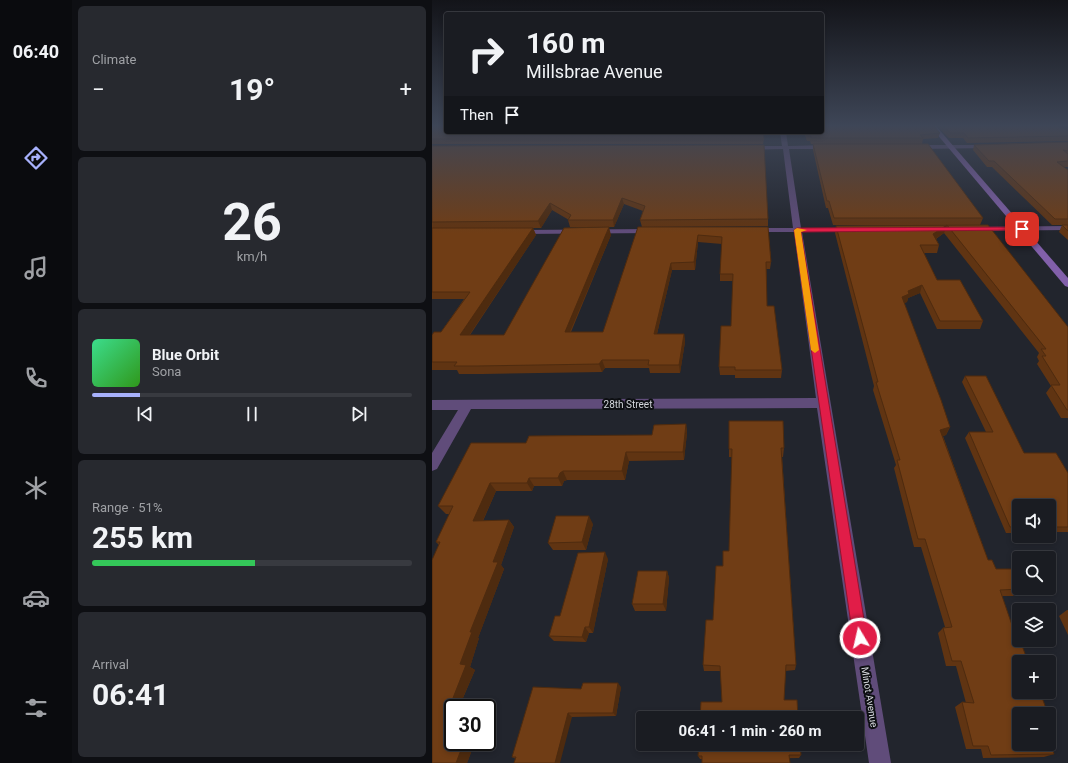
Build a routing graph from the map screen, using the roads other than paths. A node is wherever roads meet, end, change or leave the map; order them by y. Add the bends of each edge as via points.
1 (787, 162) edge
2 (964, 162) edge
3 (1068, 228) edge
4 (963, 229) edge
5 (1022, 229) junction
6 (742, 230) edge
7 (797, 230) junction
8 (859, 230) edge
9 (663, 231) edge
10 (512, 232) edge
11 (1068, 284) edge
12 (823, 403) junction
13 (467, 404) junction
14 (432, 405) edge
15 (432, 465) edge
16 (880, 763) edge

1 - 7 street, Minot Avenue
2 - 5 street
3 - 5 street
4 - 5 street
5 - 11 street
6 - 7 street
7 - 8 street
7 - 12 street, Minot Avenue
9 - 10 street
12 - 13 street, 28th Street
12 - 16 street, Minot Avenue
13 - 14 street, 28th Street
13 - 15 street

